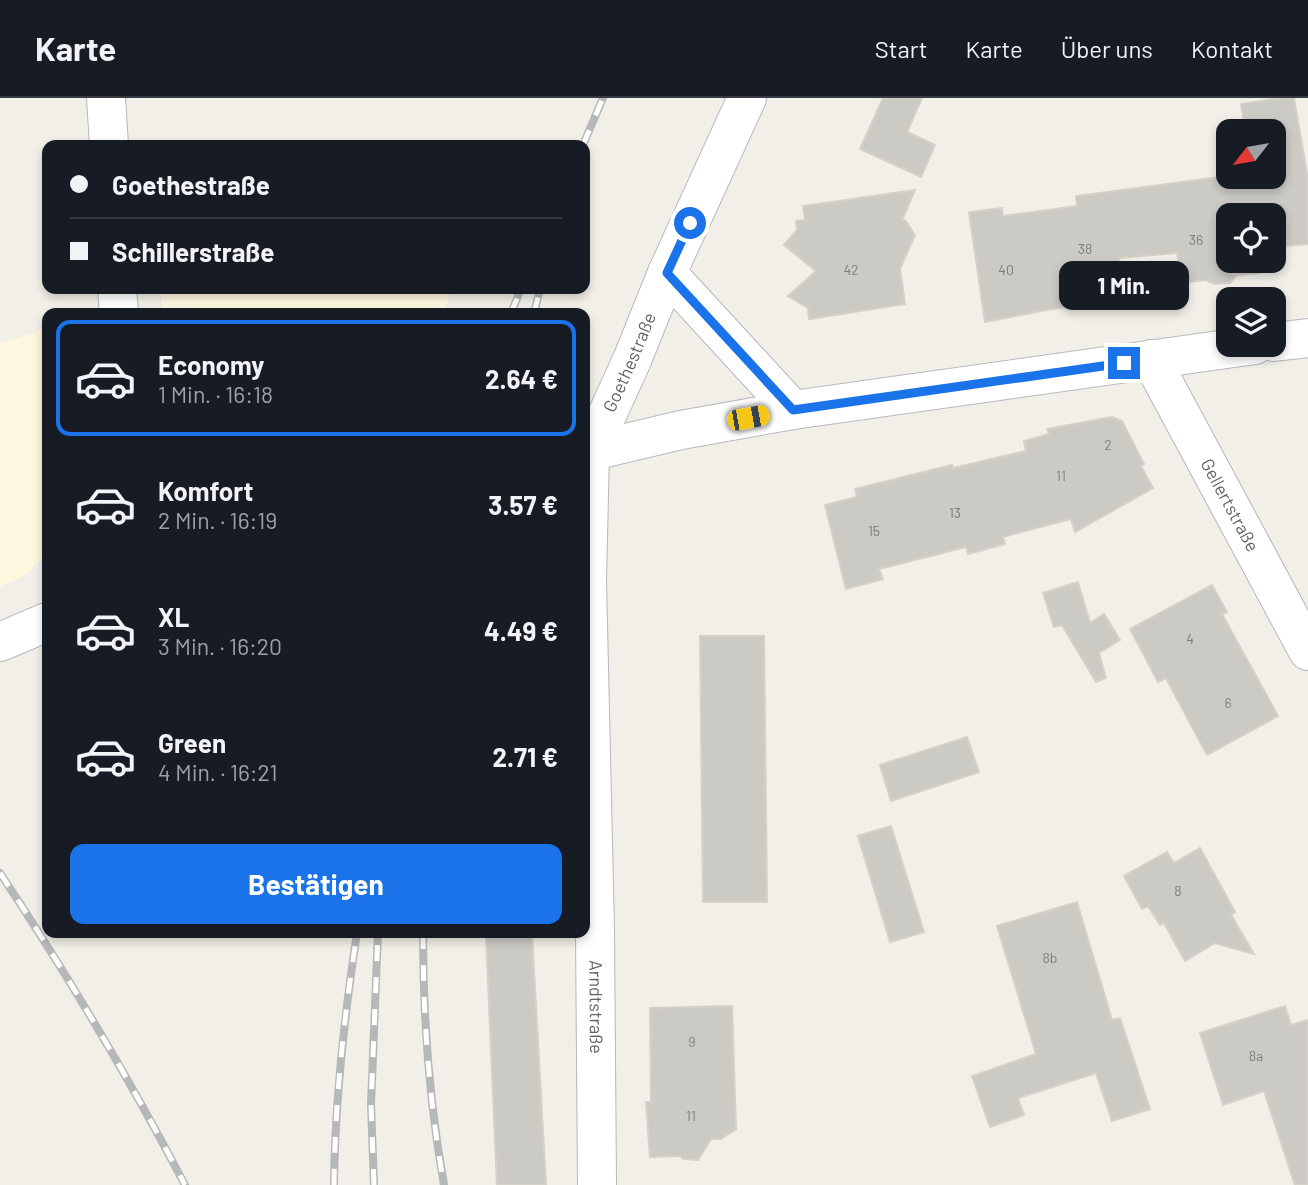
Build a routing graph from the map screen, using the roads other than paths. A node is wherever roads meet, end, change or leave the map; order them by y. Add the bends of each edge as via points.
1 (106, 98) edge
2 (747, 98) edge
3 (109, 140) edge
4 (667, 273) junction
5 (1308, 338) edge
6 (1286, 341) edge
7 (1216, 350) edge
8 (1152, 359) junction
9 (793, 410) junction
10 (590, 446) edge
11 (590, 451) edge
12 (42, 624) edge
13 (0, 642) edge
14 (1308, 651) edge
15 (590, 711) edge
16 (597, 1185) edge

1 - 3 main road
2 - 4 main road, Goethestraße
4 - 9 main road
4 - 10 main road, Goethestraße
5 - 6 main road
7 - 8 main road
8 - 9 main road
8 - 14 main road, Gellertstraße
9 - 11 main road
12 - 13 main road
15 - 16 main road, Arndtstraße

